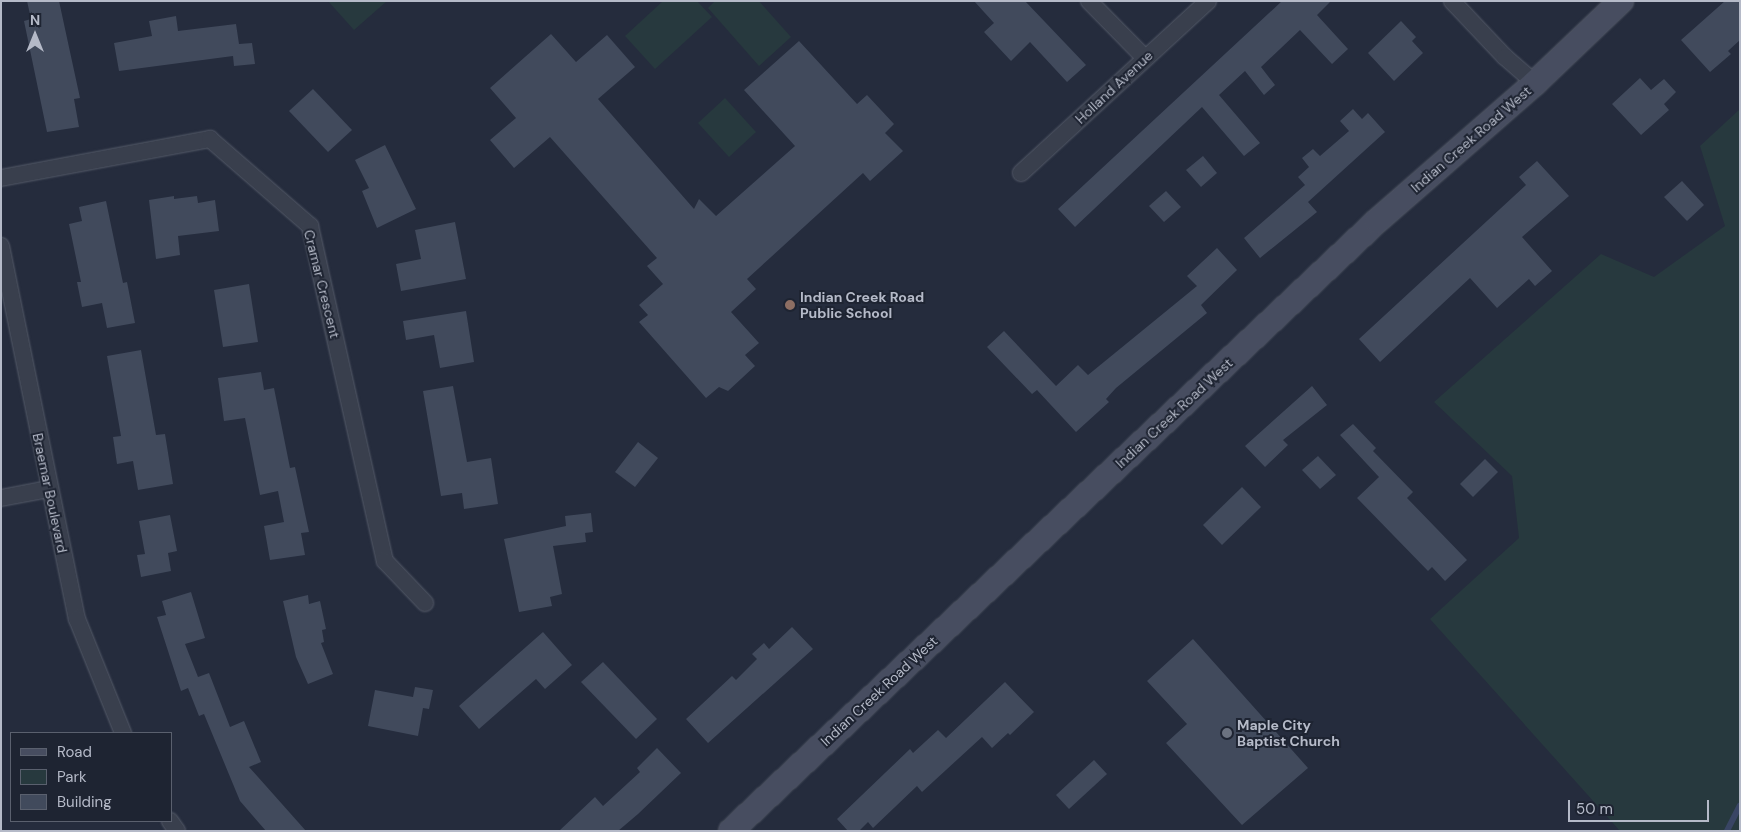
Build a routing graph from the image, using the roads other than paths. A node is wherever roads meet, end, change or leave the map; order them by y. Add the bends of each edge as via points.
1 (1089, 1) edge
2 (1208, 1) edge
3 (1452, 1) edge
4 (1621, 1) edge
5 (1145, 58) junction
6 (1536, 83) junction
7 (1021, 173) dead end
8 (1, 178) edge
9 (1, 246) edge
10 (49, 488) junction
11 (1, 498) edge
12 (426, 603) dead end
13 (123, 732) edge
14 (731, 831) edge

1 - 5 street
2 - 5 street, Holland Avenue
3 - 6 street via 1505,58
4 - 6 street, Indian Creek Road West
5 - 7 street, Holland Avenue
6 - 14 street, Indian Creek Road West via 1377,221
8 - 12 street, Cramar Crescent via 210,139 310,226 385,561
9 - 10 street, Braemar Boulevard
10 - 11 street
10 - 13 street, Braemar Boulevard via 77,619

